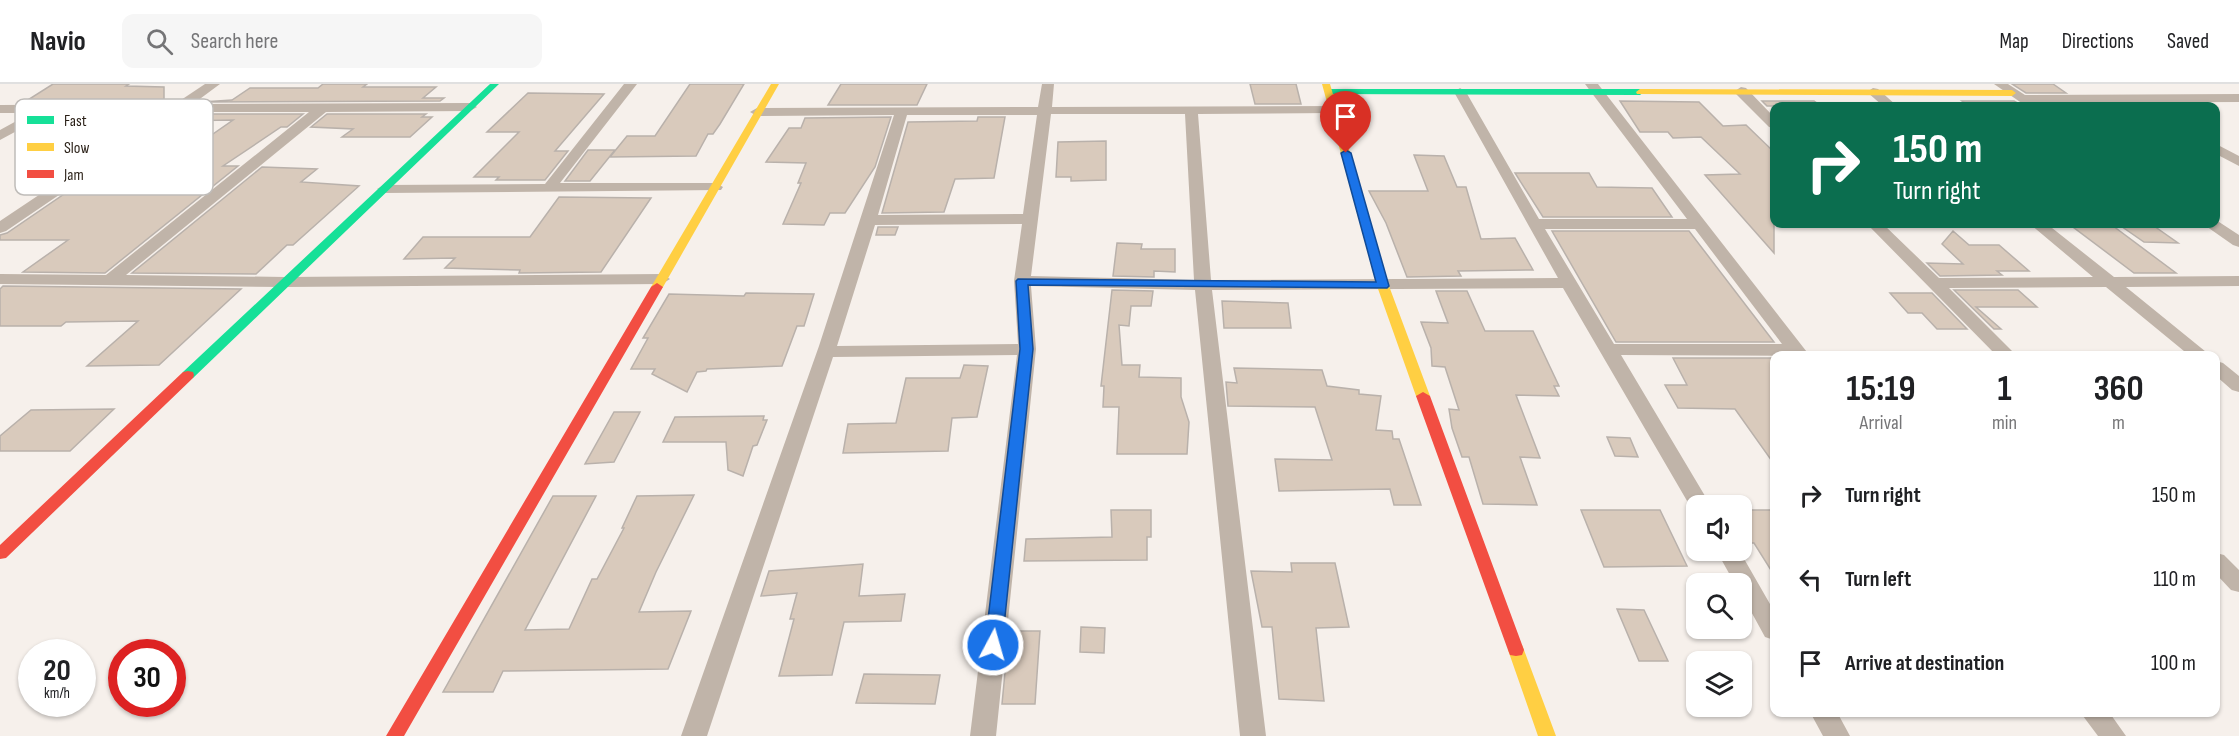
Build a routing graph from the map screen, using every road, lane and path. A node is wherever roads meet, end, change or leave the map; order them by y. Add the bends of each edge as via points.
1 (214, 84) edge
2 (495, 84) edge
3 (631, 84) edge
4 (774, 84) edge
5 (1048, 84) edge
6 (2000, 84) edge
7 (2109, 84) edge
8 (1327, 88) edge
9 (1594, 88) edge
10 (1741, 91) junction
11 (1460, 92) junction
12 (1873, 92) junction
13 (2239, 98) edge
14 (191, 99) edge
15 (2023, 99) edge
16 (2134, 99) junction
17 (1886, 102) edge
18 (2140, 102) edge
19 (470, 107) junction
20 (322, 108) junction
21 (213, 109) edge
22 (1044, 109) junction
23 (1191, 109) junction
24 (1334, 109) junction
25 (902, 110) junction
26 (757, 112) junction
27 (1770, 120) edge
28 (15, 128) edge
29 (0, 136) edge
30 (2220, 150) edge
31 (2239, 162) edge
32 (549, 188) junction
33 (716, 188) junction
34 (384, 189) junction
35 (49, 195) edge
36 (1030, 219) junction
37 (870, 220) junction
38 (1534, 224) junction
39 (1699, 224) junction
40 (0, 228) edge
41 (1879, 228) edge
42 (2043, 228) edge
43 (2218, 228) edge
44 (2220, 228) edge
45 (2239, 231) edge
46 (2239, 242) edge
47 (0, 279) edge
48 (662, 279) junction
49 (110, 280) junction
50 (1022, 281) junction
51 (2239, 281) edge
52 (285, 282) junction
53 (2111, 282) junction
54 (1569, 283) junction
55 (1935, 283) junction
56 (1203, 285) junction
57 (1383, 286) junction
58 (1027, 349) junction
59 (1608, 350) junction
60 (1797, 351) edge
61 (2003, 351) edge
62 (2196, 351) edge
63 (826, 352) junction
64 (1770, 352) edge
65 (2220, 370) edge
66 (2239, 386) edge
67 (1694, 495) edge
68 (0, 554) edge
69 (1733, 561) edge
70 (2220, 565) edge
71 (2239, 584) edge
72 (1770, 624) edge
73 (1826, 717) edge
74 (2097, 717) edge
75 (395, 736) edge
76 (694, 736) edge
77 (983, 736) edge
78 (1253, 736) edge
79 (1547, 736) edge
80 (1837, 736) edge
81 (2113, 736) edge

1 - 14 street
2 - 19 street
3 - 32 street
4 - 26 street
5 - 22 street
6 - 15 street
7 - 16 street
8 - 11 street
8 - 24 street
9 - 10 street
9 - 11 street
9 - 39 street
10 - 12 street
10 - 27 street
11 - 38 street
12 - 15 street
12 - 17 street
13 - 16 street
15 - 16 street
16 - 18 street
19 - 20 street
19 - 34 street
20 - 21 street
20 - 49 street
22 - 23 street
22 - 25 street
22 - 36 street
23 - 24 street
23 - 56 street
24 - 57 street
25 - 26 street
25 - 37 street
26 - 33 street
28 - 29 street
30 - 31 street
32 - 33 street
32 - 34 street
33 - 48 street
34 - 52 street
35 - 40 street
36 - 37 street
36 - 50 street
37 - 63 street
38 - 39 street
38 - 54 street
39 - 60 street
41 - 55 street
42 - 53 street
43 - 46 street
44 - 45 street
47 - 49 street
48 - 52 street
48 - 75 street
49 - 52 street
50 - 56 street
50 - 58 street
51 - 53 street
52 - 68 street
53 - 55 street
53 - 62 street
54 - 57 street
54 - 59 street
55 - 61 street
56 - 57 street
56 - 78 street
57 - 79 street
58 - 63 street
58 - 77 street
59 - 64 street
59 - 67 street
63 - 76 street
65 - 66 street
69 - 72 street
70 - 71 street
73 - 80 street
74 - 81 street

